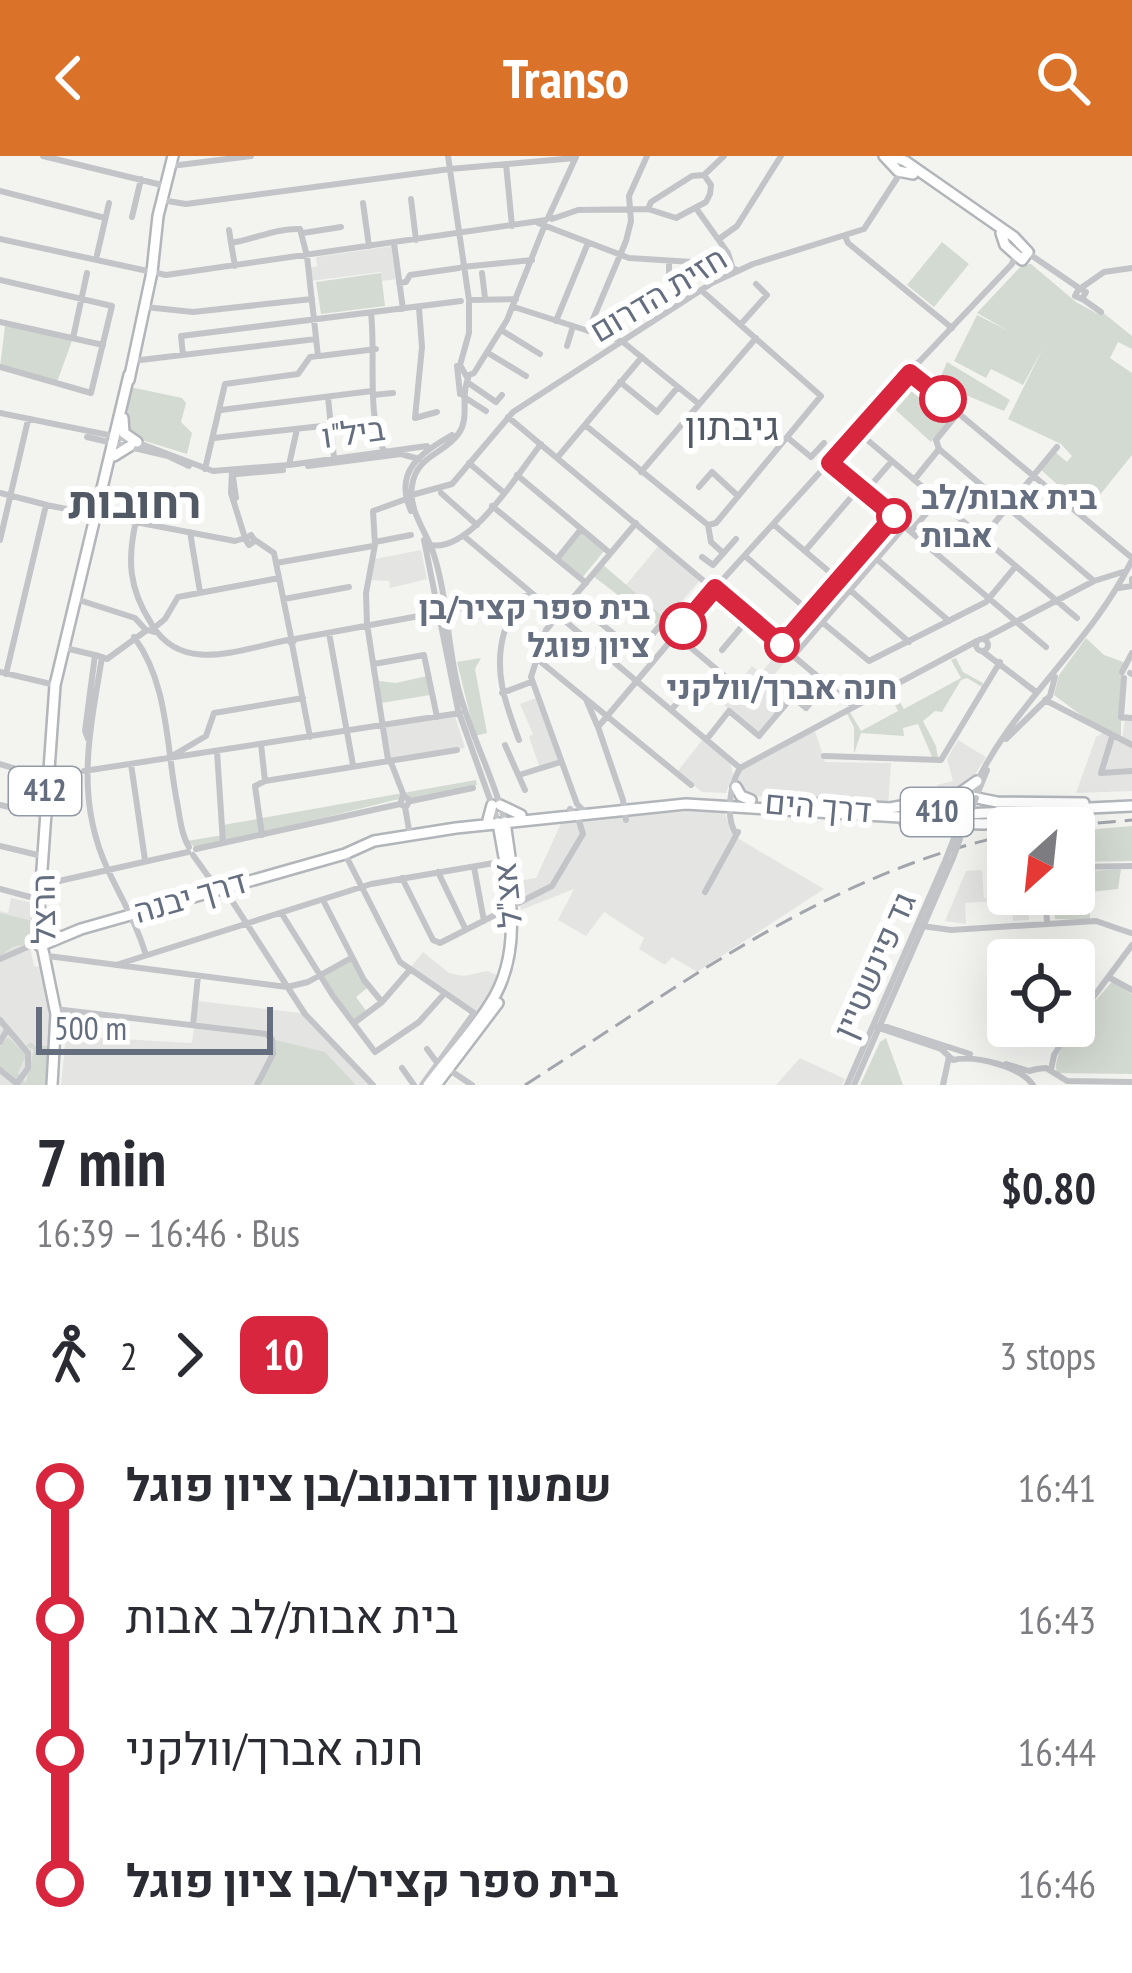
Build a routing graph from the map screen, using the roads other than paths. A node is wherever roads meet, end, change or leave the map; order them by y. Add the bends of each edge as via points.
1 (43, 156) edge
2 (251, 156) edge
3 (447, 156) edge
4 (647, 156) edge
5 (724, 156) edge
6 (781, 156) edge
7 (576, 157) edge
8 (73, 159) edge
9 (172, 161) edge
10 (506, 163) junction
11 (897, 166) edge
12 (448, 169) junction
13 (704, 175) junction
14 (141, 179) junction
15 (166, 186) junction
16 (0, 191) edge
17 (411, 199) dead end
18 (161, 200) junction
19 (109, 203) dead end
20 (363, 203) dead end
21 (648, 209) junction
22 (629, 210) junction
23 (698, 212) dead end
24 (105, 218) junction
25 (132, 218) dead end
26 (545, 222) junction
27 (512, 226) junction
28 (341, 227) dead end
29 (229, 230) dead end
30 (302, 233) junction
31 (456, 234) junction
32 (844, 236) junction
33 (0, 237) edge
34 (719, 239) junction
35 (416, 240) junction
36 (231, 243) junction
37 (394, 243) junction
38 (588, 243) junction
39 (369, 246) junction
40 (307, 256) junction
41 (621, 256) junction
42 (1022, 256) junction
43 (97, 257) junction
44 (532, 260) junction
45 (668, 262) junction
46 (235, 266) junction
47 (460, 268) junction
48 (1132, 268) edge
49 (734, 269) junction
50 (152, 272) junction
51 (87, 273) dead end
52 (482, 273) dead end
53 (0, 280) edge
54 (399, 283) junction
55 (756, 284) dead end
56 (701, 290) junction
57 (1082, 294) junction
58 (483, 298) junction
59 (81, 299) junction
60 (312, 299) junction
61 (465, 301) junction
62 (682, 301) junction
63 (515, 303) junction
64 (145, 307) junction
65 (419, 307) junction
66 (403, 309) junction
67 (1100, 312) dead end
68 (371, 313) junction
69 (314, 321) junction
70 (556, 321) junction
71 (0, 322) edge
72 (741, 324) junction
73 (573, 326) junction
74 (952, 328) junction
75 (502, 330) junction
76 (588, 331) junction
77 (73, 338) junction
78 (757, 338) junction
79 (316, 339) junction
80 (623, 342) junction
81 (104, 345) junction
82 (567, 346) dead end
83 (376, 350) junction
84 (488, 353) junction
85 (540, 354) dead end
86 (183, 355) junction
87 (318, 356) junction
88 (642, 357) junction
89 (132, 361) junction
90 (0, 367) edge
91 (916, 370) junction
92 (129, 374) junction
93 (526, 376) dead end
94 (463, 379) junction
95 (620, 382) junction
96 (678, 387) junction
97 (372, 393) junction
98 (393, 393) dead end
99 (502, 394) dead end
100 (463, 397) junction
101 (328, 398) junction
102 (699, 404) junction
103 (221, 410) junction
104 (486, 411) dead end
105 (961, 411) junction
106 (437, 412) dead end
107 (0, 415) edge
108 (508, 417) junction
109 (123, 418) junction
110 (28, 421) junction
111 (585, 424) junction
112 (331, 425) junction
113 (297, 429) junction
114 (858, 432) junction
115 (788, 438) junction
116 (214, 439) junction
117 (121, 441) junction
118 (824, 443) dead end
119 (436, 444) junction
120 (541, 444) junction
121 (1055, 445) dead end
122 (939, 448) junction
123 (384, 451) junction
124 (401, 452) junction
125 (334, 458) junction
126 (419, 458) junction
127 (557, 458) junction
128 (892, 461) junction
129 (469, 463) junction
130 (830, 463) junction
131 (289, 465) junction
132 (409, 470) junction
133 (208, 471) junction
134 (641, 472) junction
135 (1033, 472) junction
136 (232, 473) junction
137 (253, 474) junction
138 (517, 475) junction
139 (106, 478) junction
140 (914, 480) junction
141 (699, 487) dead end
142 (862, 490) junction
143 (414, 492) junction
144 (503, 492) junction
145 (441, 493) dead end
146 (0, 494) edge
147 (10, 496) junction
148 (739, 496) junction
149 (236, 498) junction
150 (938, 500) junction
151 (389, 504) junction
152 (46, 505) junction
153 (492, 506) junction
154 (1008, 506) junction
155 (412, 510) junction
156 (96, 516) junction
157 (894, 516) junction
158 (136, 521) junction
159 (636, 523) junction
160 (773, 524) junction
161 (477, 525) junction
162 (707, 525) junction
163 (908, 528) junction
164 (581, 529) junction
165 (190, 532) junction
166 (410, 535) dead end
167 (465, 537) junction
168 (982, 538) junction
169 (0, 539) edge
170 (249, 539) junction
171 (736, 539) dead end
172 (375, 544) junction
173 (434, 548) junction
174 (865, 549) junction
175 (805, 551) junction
176 (610, 553) junction
177 (723, 553) junction
178 (745, 556) junction
179 (702, 557) dead end
180 (1132, 557) edge
181 (877, 558) junction
182 (557, 559) junction
183 (277, 562) junction
184 (1016, 566) junction
185 (279, 578) junction
186 (1128, 579) edge
187 (839, 580) junction
188 (1094, 581) junction
189 (586, 583) junction
190 (349, 587) dead end
191 (715, 588) junction
192 (850, 590) junction
193 (200, 592) junction
194 (532, 595) junction
195 (439, 596) junction
196 (1112, 597) junction
197 (520, 598) junction
198 (76, 599) junction
199 (284, 599) junction
200 (616, 599) dead end
201 (990, 599) junction
202 (1056, 600) junction
203 (461, 607) junction
204 (142, 608) junction
205 (441, 610) junction
206 (425, 612) junction
207 (811, 612) junction
208 (561, 614) junction
209 (131, 616) junction
210 (750, 617) junction
211 (1078, 618) dead end
212 (1014, 620) junction
213 (949, 621) junction
214 (822, 622) junction
215 (662, 623) dead end
216 (367, 624) junction
217 (147, 629) junction
218 (329, 633) junction
219 (614, 634) junction
220 (676, 635) junction
221 (292, 640) junction
222 (908, 642) junction
223 (782, 645) junction
224 (982, 645) junction
225 (1046, 647) dead end
226 (64, 648) junction
227 (602, 650) junction
228 (722, 650) dead end
229 (638, 653) junction
230 (794, 655) junction
231 (1130, 655) edge
232 (99, 656) junction
233 (536, 658) junction
234 (646, 660) dead end
235 (1000, 662) junction
236 (374, 664) junction
237 (3, 673) edge
238 (1128, 675) edge
239 (699, 679) dead end
240 (638, 680) junction
241 (772, 681) dead end
242 (531, 682) junction
243 (826, 683) junction
244 (57, 685) junction
245 (735, 685) dead end
246 (1043, 692) junction
247 (502, 693) junction
248 (584, 695) junction
249 (792, 697) junction
250 (303, 698) junction
251 (853, 706) junction
252 (672, 710) junction
253 (460, 711) junction
254 (436, 716) junction
255 (608, 716) junction
256 (1132, 718) edge
257 (384, 726) junction
258 (598, 727) junction
259 (347, 731) junction
260 (1112, 736) junction
261 (310, 737) junction
262 (706, 739) junction
263 (519, 740) dead end
264 (261, 744) junction
265 (506, 745) dead end
266 (1132, 745) edge
267 (457, 750) dead end
268 (217, 751) junction
269 (824, 756) dead end
270 (169, 758) junction
271 (389, 760) junction
272 (561, 762) junction
273 (0, 764) edge
274 (131, 764) junction
275 (353, 765) junction
276 (1132, 770) edge
277 (84, 771) junction
278 (46, 775) junction
279 (519, 775) junction
280 (736, 776) junction
281 (265, 781) junction
282 (692, 785) dead end
283 (472, 788) dead end
284 (525, 790) dead end
285 (976, 791) junction
286 (954, 796) junction
287 (404, 800) junction
288 (784, 802) junction
289 (1132, 804) edge
290 (0, 805) edge
291 (496, 805) junction
292 (1093, 805) junction
293 (734, 810) junction
294 (625, 811) junction
295 (826, 811) junction
296 (577, 812) junction
297 (46, 814) junction
298 (505, 821) junction
299 (940, 823) junction
300 (963, 823) junction
301 (984, 824) junction
302 (409, 833) junction
303 (262, 835) junction
304 (957, 838) junction
305 (223, 843) junction
306 (0, 846) edge
307 (344, 850) junction
308 (192, 851) junction
309 (42, 856) junction
310 (949, 859) junction
311 (146, 860) junction
312 (494, 863) dead end
313 (1132, 864) edge
314 (1095, 865) edge
315 (474, 867) junction
316 (108, 870) junction
317 (438, 872) junction
318 (402, 878) junction
319 (59, 881) dead end
320 (214, 884) junction
321 (361, 888) junction
322 (0, 889) edge
323 (705, 892) dead end
324 (42, 899) junction
325 (324, 902) junction
326 (511, 908) junction
327 (931, 910) junction
328 (131, 912) junction
329 (282, 914) junction
330 (1048, 915) edge
331 (484, 921) junction
332 (1049, 922) junction
333 (248, 925) junction
334 (923, 925) junction
335 (466, 929) junction
336 (939, 929) junction
337 (1131, 939) edge
338 (918, 940) junction
339 (43, 944) junction
340 (146, 956) junction
341 (2, 958) edge
342 (352, 958) junction
343 (116, 965) junction
344 (1117, 969) junction
345 (409, 971) junction
346 (198, 976) junction
347 (320, 976) junction
348 (1110, 978) junction
349 (1121, 981) junction
350 (287, 987) junction
351 (1132, 990) edge
352 (1095, 992) edge
353 (444, 994) junction
354 (1095, 996) edge
355 (382, 1002) junction
356 (58, 1011) junction
357 (0, 1020) edge
358 (354, 1023) junction
359 (193, 1025) junction
360 (882, 1026) junction
361 (7, 1030) junction
362 (0, 1042) edge
363 (1054, 1047) edge
364 (1058, 1047) edge
365 (427, 1049) dead end
366 (954, 1055) junction
367 (402, 1068) dead end
368 (1039, 1068) junction
369 (0, 1070) edge
370 (1052, 1071) junction
371 (448, 1078) edge
372 (1132, 1082) edge
373 (1033, 1084) edge
374 (17, 1085) edge
375 (55, 1085) edge
376 (257, 1085) edge
377 (373, 1085) edge
378 (850, 1085) edge
379 (945, 1085) edge
380 (1052, 1085) edge

1 - 8 street
2 - 9 street
3 - 12 street
4 - 22 street
5 - 13 street
6 - 34 street via 737,226
7 - 10 street
7 - 26 street
8 - 14 street
9 - 15 main road, הרצל / 412
10 - 12 street
10 - 27 street
11 - 32 street via 867,227
11 - 42 main road via 963,205
12 - 18 street via 186,204
12 - 31 street
13 - 21 street
13 - 21 street via 710,194 696,208 676,218
14 - 15 street
14 - 25 street
15 - 18 main road, הרצל / 412
16 - 24 street
17 - 35 street
18 - 50 main road, הרצל / 412
19 - 24 street
20 - 39 street
21 - 22 street
22 - 26 street via 575,211
22 - 41 street
23 - 34 street
24 - 43 street
26 - 27 street
26 - 38 street
26 - 44 street
27 - 31 street
28 - 30 street
29 - 36 street
30 - 36 street via 277,230
30 - 40 street
31 - 35 street
31 - 47 street
32 - 49 street, חזית הדרום
32 - 74 street
33 - 43 street
34 - 49 street
35 - 37 street
36 - 46 street
37 - 39 street
37 - 54 street
38 - 41 street
38 - 70 street
39 - 40 street
40 - 46 street
40 - 60 street
41 - 45 street
41 - 76 street
42 - 57 street
42 - 74 street
42 - 91 street
43 - 50 street
44 - 47 street
44 - 63 street
45 - 49 street
45 - 62 street
46 - 50 street
47 - 54 street
47 - 61 street
48 - 57 street via 1104,272
49 - 56 street, חזית הדרום
50 - 64 main road, הרצל / 412
51 - 59 street
52 - 58 street
53 - 59 street
54 - 66 street
55 - 72 street via 767,295
56 - 62 street, חזית הדרום
56 - 72 street
57 - 67 street
58 - 61 street
58 - 63 street
59 - 77 street
59 - 81 street via 112,306
60 - 64 street via 193,312
60 - 69 street
61 - 65 street
61 - 94 street
62 - 80 street, חזית הדרום
63 - 70 street
63 - 75 street
64 - 89 main road, הרצל / 412
65 - 66 street
65 - 106 street via 415,418
66 - 68 street
68 - 69 street
68 - 83 street
69 - 79 street
69 - 86 street via 181,336
70 - 73 street
71 - 77 street
72 - 78 street
73 - 76 street
73 - 82 street
74 - 91 street
75 - 84 street
75 - 85 street
76 - 80 street
77 - 81 street
78 - 102 street
78 - 115 street via 821,396
79 - 86 street
79 - 87 street
80 - 88 street
80 - 108 street, חזית הדרום
81 - 90 street via 91,393
83 - 87 street
83 - 97 street
84 - 93 street
84 - 94 street
86 - 89 street
87 - 103 street via 298,374 228,383
88 - 95 street
88 - 96 street
89 - 92 main road, הרצל / 412
91 - 105 street
91 - 114 street
92 - 109 main road, הרצל / 412
92 - 117 main road, הרצל / 412
94 - 99 street via 496,402
94 - 100 street
94 - 119 street via 458,428
95 - 96 street via 657,412
95 - 111 street
96 - 102 street
97 - 98 street
97 - 101 street
97 - 123 street
100 - 104 street
100 - 126 street via 460,431
101 - 103 street
101 - 112 street
102 - 134 street
103 - 116 street
105 - 122 street via 935,440
105 - 135 street
107 - 110 street
108 - 120 street
108 - 129 street, חזית הדרום
109 - 117 main road, הרצל / 412
109 - 117 main road
110 - 117 street
110 - 147 street
111 - 127 street
111 - 134 street
112 - 113 street
112 - 125 street
113 - 116 street
113 - 131 street
114 - 128 street
114 - 130 street
115 - 118 street via 810,457
115 - 148 street
116 - 133 street
117 - 133 street
117 - 139 main road, הרצל / 412
117 - 139 main road, הרצל / 412
119 - 124 street
119 - 126 street
120 - 127 street
120 - 138 street
121 - 135 street
122 - 140 street
122 - 154 street
123 - 124 street, ביל"ו
123 - 125 street, ביל"ו
124 - 126 street, ביל"ו
124 - 132 street
124 - 137 street, ביל"ו
125 - 131 street, ביל"ו
126 - 132 street
126 - 143 street
127 - 159 street
128 - 140 street
128 - 142 street
129 - 143 street, חזית הדרום via 450,485
129 - 144 street
130 - 142 street
130 - 160 street
131 - 136 street, ביל"ו
132 - 143 street
133 - 136 street, ביל"ו
134 - 162 street
135 - 154 street
135 - 180 street
136 - 137 street, ביל"ו
136 - 149 street
136 - 170 street
137 - 149 street
138 - 144 street
138 - 164 street
139 - 156 main road, הרצל / 412
140 - 150 street
141 - 148 street via 712,472
142 - 157 street
142 - 175 street
143 - 151 street
143 - 151 street
143 - 155 street
144 - 153 street
145 - 161 street
146 - 147 street
147 - 152 street
147 - 169 street
148 - 162 street
149 - 170 street
150 - 163 street
150 - 168 street
151 - 155 street
151 - 172 street via 373,511
152 - 156 street
152 - 237 street
153 - 161 street
153 - 182 street
154 - 168 street
154 - 188 street
155 - 173 street
155 - 195 street
156 - 158 street
156 - 198 main road, הרצל / 412
157 - 163 street
157 - 174 street
158 - 165 street
158 - 204 street via 129,567
159 - 176 street
159 - 191 street
160 - 175 street
160 - 178 street
161 - 167 street
162 - 177 street
163 - 181 street
163 - 201 street
164 - 176 street
164 - 182 street
165 - 170 street
165 - 193 street
166 - 172 street
167 - 173 street
167 - 194 street
168 - 184 street
170 - 183 street
171 - 177 street
172 - 183 street
172 - 216 street
173 - 195 street
174 - 181 street
174 - 187 street
175 - 187 street
176 - 189 street
177 - 179 street via 712,565
178 - 191 street
178 - 207 street
180 - 186 street
181 - 192 street
181 - 213 street
182 - 189 street
183 - 185 street
184 - 201 street
184 - 202 street
185 - 193 street
185 - 199 street
186 - 188 street
186 - 196 street
186 - 196 street
187 - 207 street
188 - 202 street
189 - 208 street
190 - 199 street
191 - 210 street
191 - 220 street
192 - 214 street
192 - 222 street
193 - 217 street via 176,597 165,619
194 - 197 street
194 - 208 street
195 - 203 street
195 - 205 street
195 - 206 street
196 - 246 street, גד פינשטיין
197 - 203 street
197 - 247 street via 502,642
198 - 209 street
198 - 226 main road, הרצל / 412
199 - 221 street
200 - 219 street via 598,621
201 - 212 street
201 - 213 street
202 - 211 street
202 - 212 street
203 - 205 street
204 - 209 street
204 - 217 street
205 - 206 street
205 - 253 street
206 - 216 street
207 - 223 street
208 - 227 street
208 - 233 street
209 - 217 street
210 - 223 street
210 - 228 street
212 - 224 street
212 - 225 street
213 - 222 street
214 - 222 street via 869,661
214 - 230 street
215 - 229 street
216 - 218 street
216 - 236 street
217 - 221 street via 193,656
217 - 232 street via 107,659
217 - 270 street
218 - 221 street
218 - 259 street
219 - 227 street
219 - 229 street
220 - 240 street
220 - 245 street
221 - 250 street
223 - 230 street
224 - 235 street
224 - 246 street
224 - 251 street
226 - 232 street
226 - 244 main road, הרצל / 412
227 - 240 street
229 - 234 street
230 - 243 street
231 - 238 street
232 - 277 street
233 - 242 street
233 - 248 street
235 - 246 street
235 - 269 street via 941,760
236 - 254 street via 424,655
236 - 257 street
237 - 244 street
238 - 256 street via 1121,717
239 - 252 street
240 - 252 street
240 - 255 street
241 - 249 street
242 - 247 street
242 - 272 street
243 - 249 street via 806,708
243 - 251 street
244 - 278 main road, הרצל / 412
246 - 260 street
246 - 285 street, גד פינשטיין via 987,764
247 - 263 street
248 - 255 street
248 - 258 street
249 - 262 street via 758,736 729,711
250 - 261 street
250 - 270 street via 214,712 206,736
251 - 280 street
252 - 262 street
253 - 254 street
253 - 291 street
254 - 257 street
255 - 258 street
255 - 282 street
257 - 259 street
257 - 271 street
258 - 294 street
259 - 261 street
259 - 275 street
260 - 266 street
260 - 276 street via 1099,773
261 - 264 street
262 - 280 street
264 - 268 street
264 - 281 street
265 - 279 street
267 - 271 street
268 - 270 street
268 - 305 street
270 - 274 street
270 - 308 street
271 - 275 street
271 - 287 street
272 - 279 street
272 - 296 street
273 - 278 street
274 - 277 street
274 - 311 street
275 - 281 street
277 - 316 street
278 - 297 main road, הרצל / 412
279 - 284 street
280 - 293 main road
280 - 293 main road via 742,796
281 - 303 street via 255,786
283 - 287 street
285 - 286 main road, bridge
285 - 286 main road
285 - 292 main road, bridge via 992,802
285 - 300 street, גד פינשטיין, bridge
286 - 288 main road via 894,808
287 - 302 street
287 - 303 street
288 - 292 main road, דרך הים / 410 via 896,812
288 - 293 main road, דרך הים / 410
289 - 292 main road, דרך הים / 410
290 - 297 street
291 - 298 main road
291 - 298 main road
292 - 295 main road, דרך הים / 410 via 900,817
292 - 301 main road
293 - 294 main road, דרך הים / 410
293 - 295 main road, דרך הים / 410
293 - 323 street
294 - 296 main road, דרך הים / 410
295 - 299 main road
296 - 298 main road, דרך הים / 410
296 - 326 street via 581,838 555,883
297 - 309 main road, הרצל / 412
297 - 324 main road, הרצל / 412
298 - 302 main road, דרך יבנה / 410
298 - 326 main road, אצ"ל
299 - 300 main road
299 - 304 main road
300 - 301 main road, bridge
300 - 304 street, גד פינשטיין, bridge
301 - 304 main road, bridge
302 - 307 main road, דרך יבנה / 410
303 - 305 street
304 - 310 street, גד פינשטיין, bridge
305 - 308 street
306 - 309 street
307 - 320 main road, דרך יבנה / 410
307 - 321 street
308 - 311 street
308 - 320 street
309 - 324 main road, הרצל / 412
310 - 327 street, גד פינשטיין
310 - 334 street, גד פינשטיין
311 - 316 street
312 - 315 street
313 - 314 street
315 - 317 street
315 - 331 street
316 - 319 street
316 - 328 street
317 - 318 street
317 - 335 street
318 - 321 street
318 - 335 street via 437,943
320 - 328 main road, דרך יבנה / 410
320 - 333 street
321 - 325 street
321 - 345 street
322 - 324 street
324 - 339 main road, הרצל / 412
325 - 329 street
325 - 342 street
326 - 331 street
326 - 371 main road, אצ"ל via 499,989
327 - 334 street, גד פינשטיין
327 - 336 street
328 - 339 main road, דרך יבנה / 410
328 - 340 street
329 - 333 street
329 - 347 street
330 - 332 street
331 - 335 street
332 - 336 street
332 - 337 street via 1098,921
333 - 340 street
333 - 350 street
334 - 336 street
334 - 338 street, גד פינשטיין
334 - 360 street, גד פינשטיין
336 - 338 street
337 - 344 street
337 - 352 street
338 - 360 street, גד פינשטיין
339 - 341 street
339 - 341 street
339 - 343 street
339 - 356 main road, הרצל / 412
340 - 343 street
342 - 347 street
342 - 355 street
343 - 346 street
344 - 348 street
344 - 349 street
345 - 353 street
345 - 355 street
346 - 350 street
346 - 359 street
347 - 350 street
347 - 358 street
348 - 349 street
348 - 354 street
349 - 351 street
350 - 377 street
353 - 358 street via 376,1052
353 - 371 street via 474,1013
355 - 358 street
356 - 359 street
356 - 375 main road, הרצל / 412
357 - 361 street
359 - 376 street via 271,1038 273,1054
360 - 366 street
360 - 378 street, גד פינשטיין
360 - 378 street, גד פינשטיין
361 - 362 street
361 - 374 street via 28,1055
363 - 368 street
364 - 370 street
365 - 371 street
366 - 368 street
366 - 373 street via 1022,1073
366 - 379 street
367 - 371 street
368 - 370 street
368 - 373 street
369 - 374 street
370 - 372 street via 1072,1082
370 - 380 street

